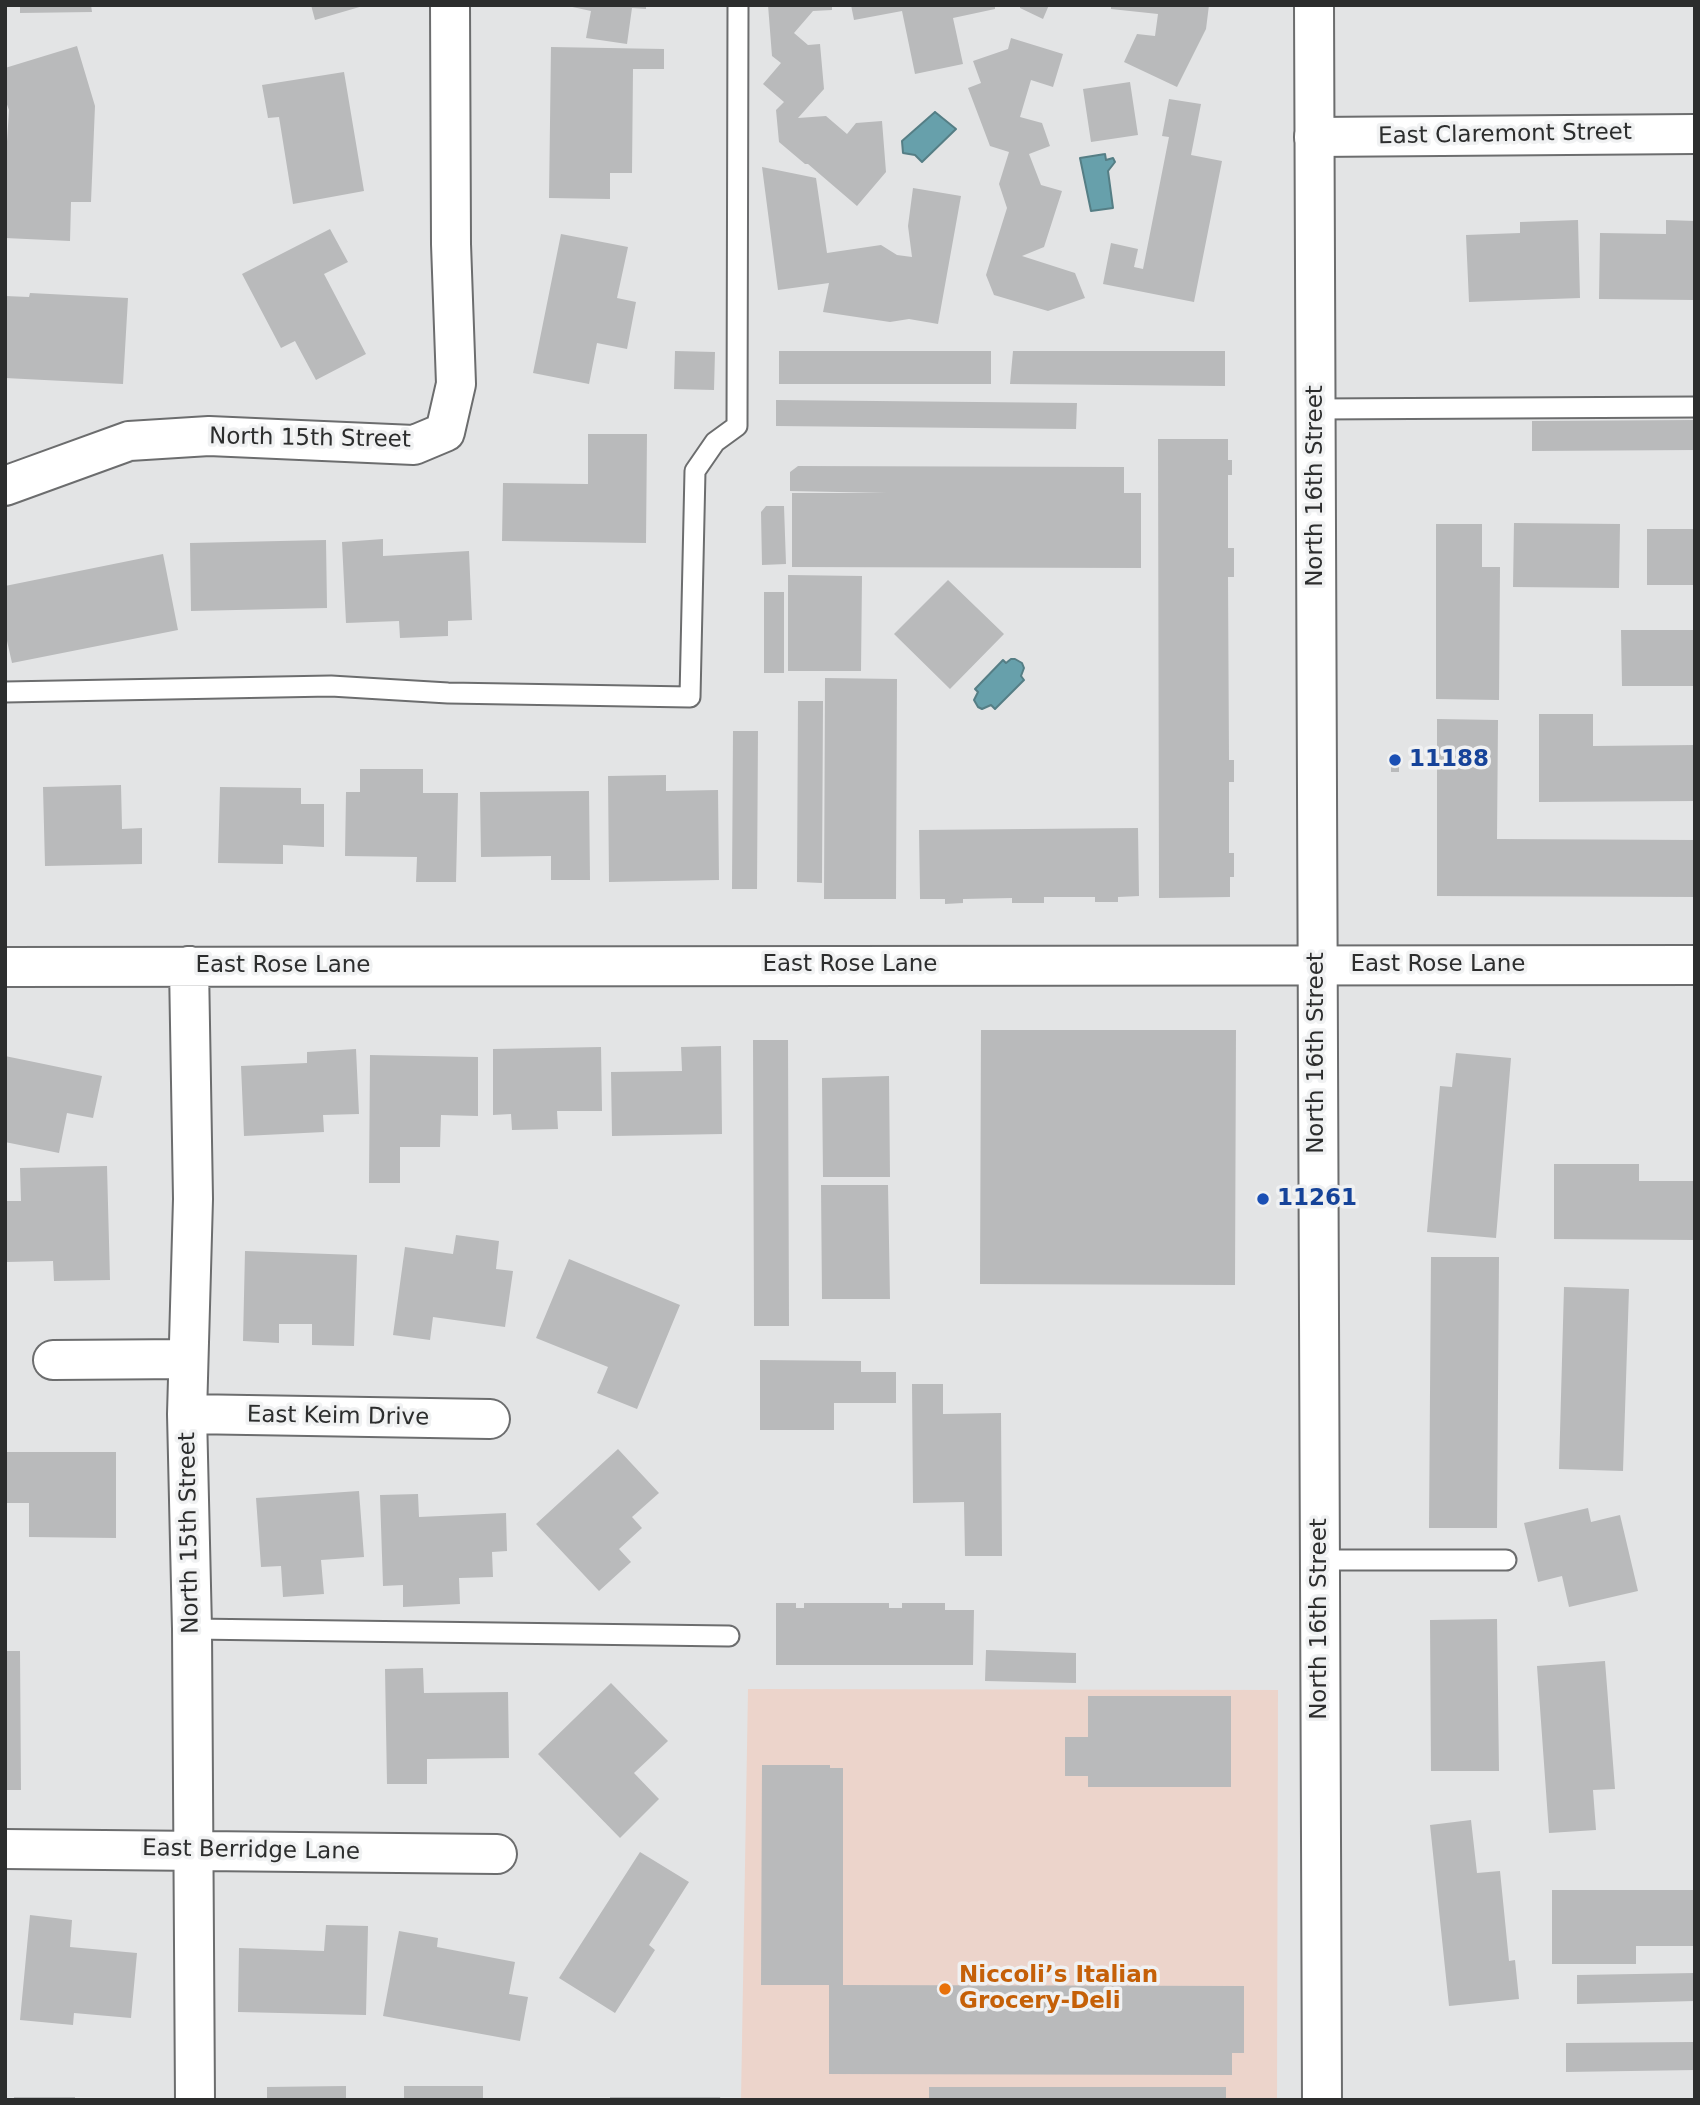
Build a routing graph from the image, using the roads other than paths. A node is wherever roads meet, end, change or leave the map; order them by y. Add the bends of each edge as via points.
1 (450, 5) edge
2 (738, 5) edge
3 (1314, 5) edge
4 (1695, 134) edge
5 (1314, 137) junction
6 (1695, 407) edge
7 (1315, 409) junction
8 (5, 486) edge
9 (5, 692) edge
10 (1695, 964) edge
11 (1317, 965) junction
12 (188, 966) junction
13 (5, 967) edge
14 (188, 1359) junction
15 (53, 1360) dead end
16 (187, 1414) junction
17 (490, 1419) dead end
18 (1506, 1559) dead end
19 (1320, 1560) junction
20 (192, 1629) junction
21 (729, 1636) dead end
22 (5, 1849) edge
23 (194, 1850) junction
24 (497, 1854) dead end
25 (195, 2100) edge
26 (1322, 2100) edge

1 - 8 street, North 15th Street via 456,384 444,432 414,445 209,436 129,441
2 - 9 lane via 737,426 715,442 695,471 690,697 448,694 331,685
3 - 5 street, North 16th Street
4 - 5 street, East Claremont Street
5 - 7 street, North 16th Street
6 - 7 lane
7 - 11 street, North 16th Street
10 - 11 street, East Rose Lane
11 - 12 street, East Rose Lane
11 - 19 street, North 16th Street
12 - 13 street, East Rose Lane
12 - 14 street, North 15th Street via 193,1199
14 - 15 street
14 - 16 street, North 15th Street
16 - 17 street, East Keim Drive
16 - 20 street, North 15th Street
18 - 19 lane
19 - 26 street, North 16th Street
20 - 21 lane
20 - 23 street, North 15th Street
22 - 23 street, East Berridge Lane
23 - 24 street, East Berridge Lane
23 - 25 street, North 15th Street

